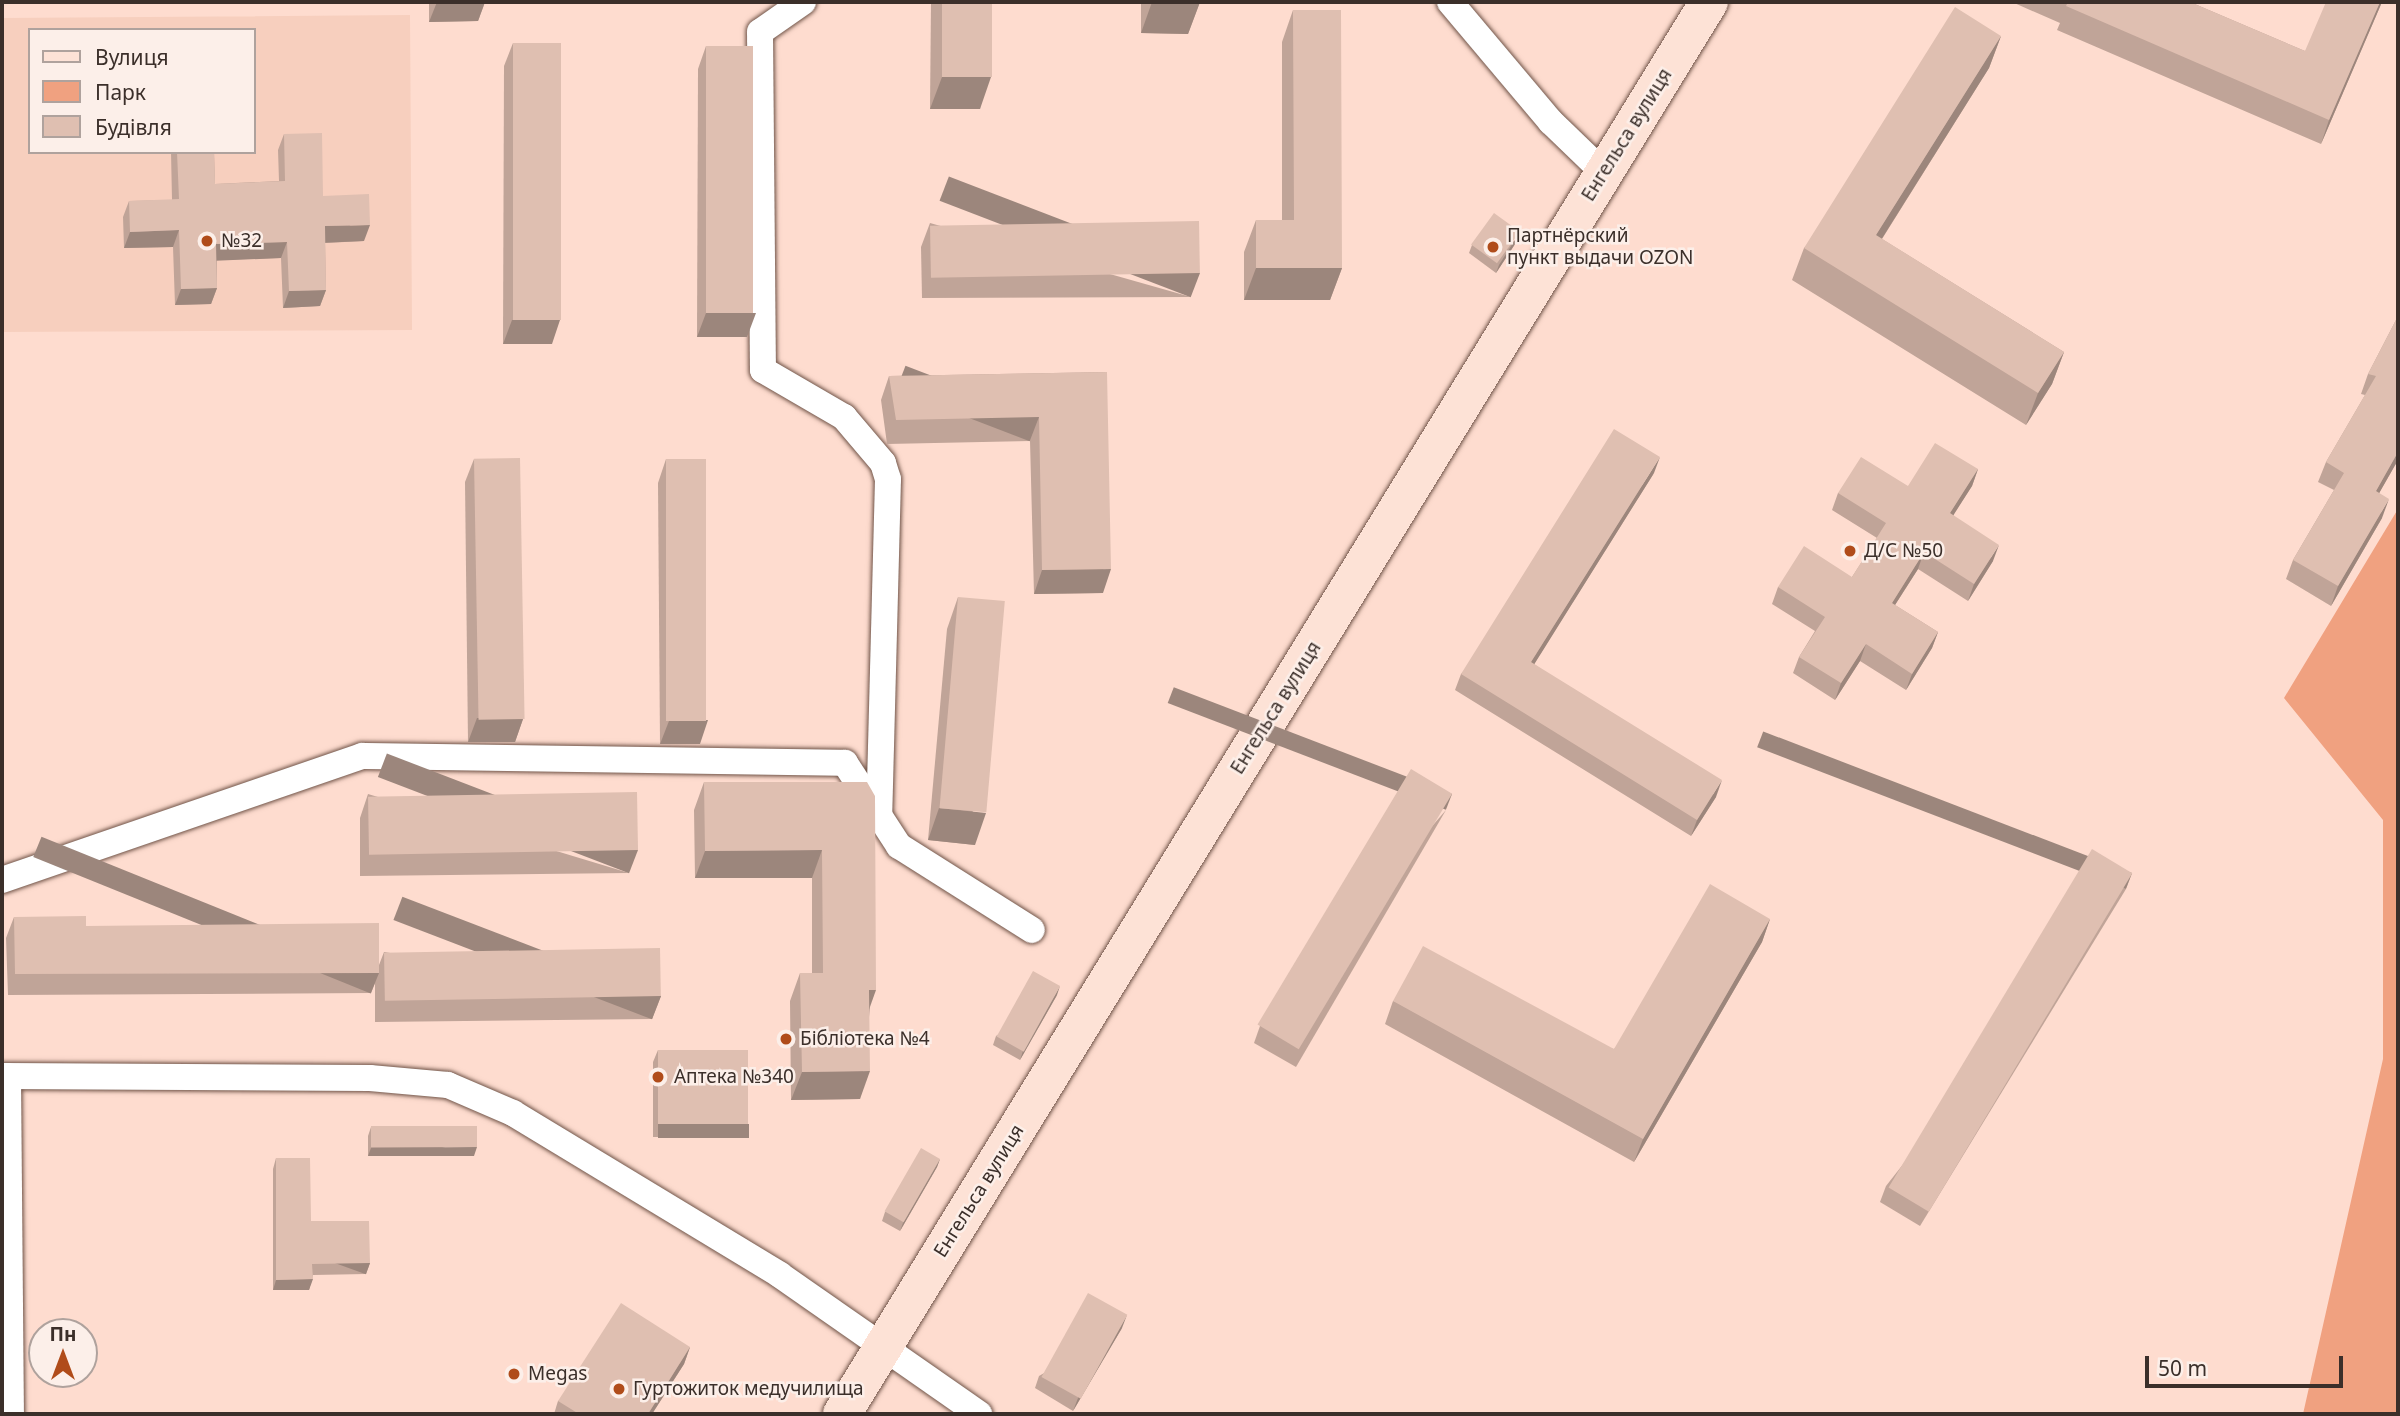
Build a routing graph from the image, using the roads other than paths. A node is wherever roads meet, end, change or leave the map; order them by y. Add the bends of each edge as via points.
1 (803, 2) edge
2 (1450, 2) edge
3 (1709, 2) edge
4 (1604, 173) junction
5 (879, 816) junction
6 (2, 880) edge
7 (1032, 930) dead end
8 (5, 1076) edge
9 (883, 1349) junction
10 (10, 1414) edge
11 (842, 1414) edge
12 (979, 1414) edge

1 - 5 street via 760,32 762,370 844,416 883,463 888,479
2 - 4 street via 1551,122
3 - 4 street, Енгельса вулиця
4 - 9 street, Енгельса вулиця
5 - 6 street via 845,763 362,756
5 - 7 street via 899,846
8 - 9 street via 370,1078 447,1085 525,1120 780,1275
8 - 10 street
9 - 11 street, Енгельса вулиця
9 - 12 street

